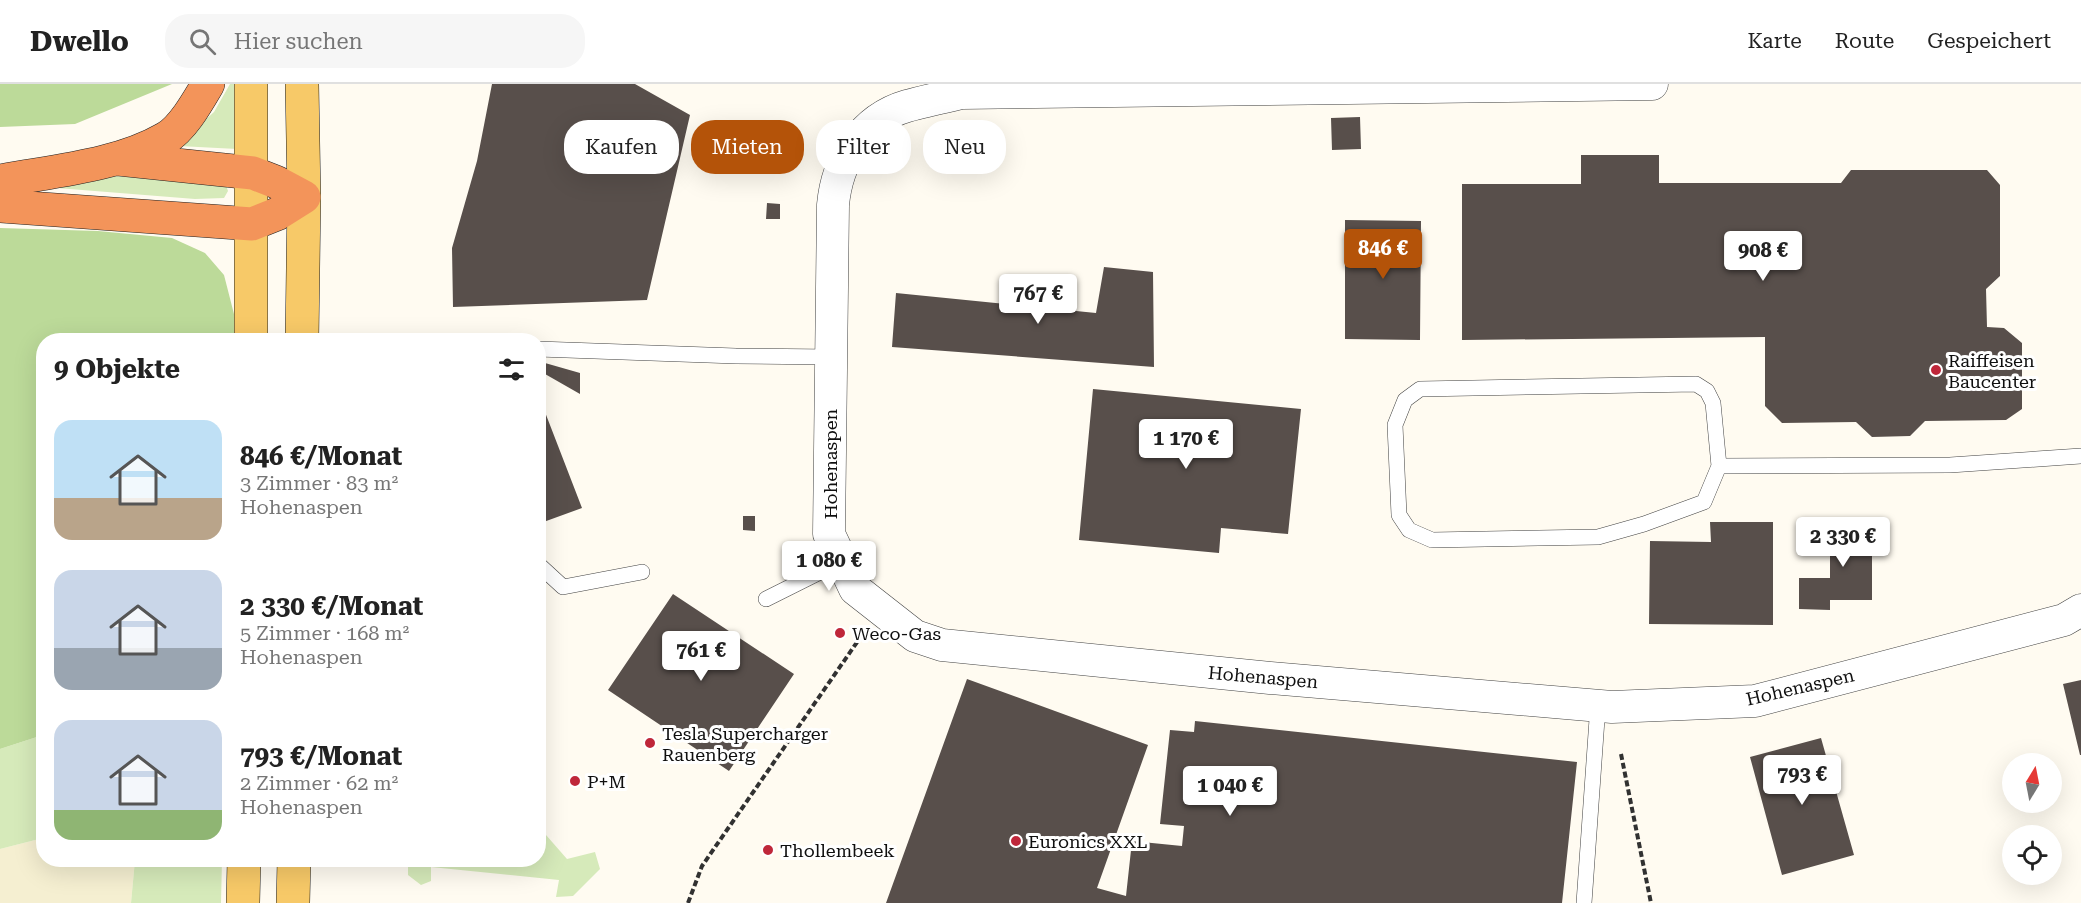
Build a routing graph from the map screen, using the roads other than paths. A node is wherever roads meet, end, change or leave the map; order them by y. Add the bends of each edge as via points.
1 (208, 84) edge
2 (251, 84) edge
3 (302, 84) edge
4 (1652, 84) edge
5 (1039, 88) edge
6 (118, 159) junction
7 (253, 173) junction
8 (0, 181) edge
9 (304, 197) junction
10 (0, 206) edge
11 (252, 224) junction
12 (251, 333) edge
13 (303, 333) edge
14 (546, 349) edge
15 (830, 357) junction
16 (2081, 456) edge
17 (1719, 466) junction
18 (842, 561) junction
19 (546, 571) edge
20 (642, 572) dead end
21 (766, 599) dead end
22 (2081, 610) edge
23 (1605, 706) junction
24 (244, 867) edge
25 (294, 867) edge
26 (243, 903) edge
27 (293, 903) edge
28 (1584, 903) edge

1 - 6 highway via 167,138
2 - 7 main road
3 - 9 main road
4 - 5 street, Hohenaspen
5 - 15 street, Hohenaspen via 962,93 905,106 871,124 850,150 837,180 832,205
6 - 7 highway
6 - 8 highway
7 - 9 highway
7 - 11 main road
9 - 11 highway
9 - 13 main road
10 - 11 highway
11 - 12 main road
14 - 15 lane
15 - 18 street, Hohenaspen via 829,534
16 - 17 lane via 1950,465
17 - 17 lane via 1704,502 1598,537 1432,540 1408,530 1399,515 1395,425 1405,400 1420,389 1696,384 1713,403
18 - 21 lane
18 - 23 street, Hohenaspen via 855,589 915,636 942,645
19 - 20 lane via 563,587
22 - 23 street, Hohenaspen via 2064,620 1755,701
23 - 28 lane
24 - 26 main road
25 - 27 main road

